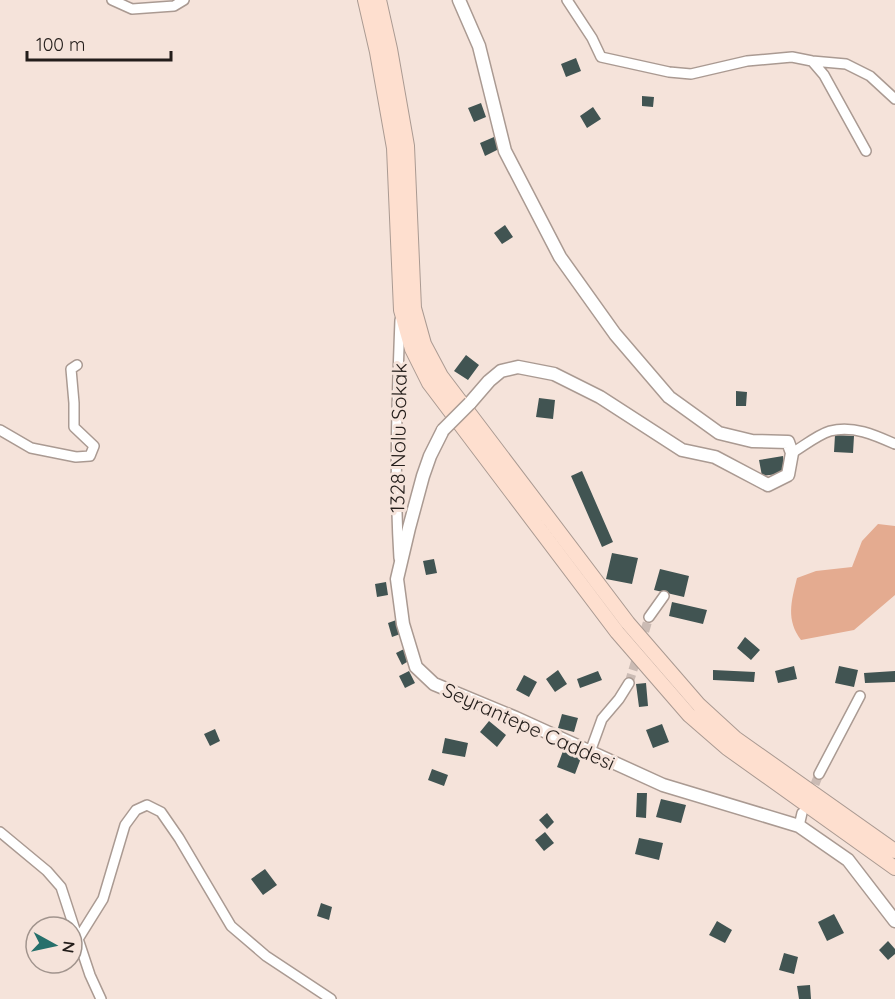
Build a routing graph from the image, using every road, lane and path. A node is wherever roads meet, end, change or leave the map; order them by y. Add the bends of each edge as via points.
1 (112, 0) edge
2 (184, 0) edge
3 (357, 0) edge
4 (365, 0) edge
5 (379, 0) edge
6 (459, 0) edge
7 (567, 0) edge
8 (370, 25) junction
9 (812, 61) junction
10 (895, 99) edge
11 (866, 151) dead end
12 (401, 307) junction
13 (77, 364) dead end
14 (0, 430) edge
15 (895, 444) edge
16 (792, 453) junction
17 (400, 569) junction
18 (664, 596) dead end
19 (650, 617) tunnel mouth
20 (629, 683) tunnel mouth
21 (860, 696) dead end
22 (590, 752) junction
23 (819, 774) tunnel mouth
24 (0, 832) edge
25 (895, 851) edge
26 (895, 868) edge
27 (70, 915) edge
28 (895, 921) edge
29 (84, 929) edge
30 (84, 957) edge
31 (101, 999) edge
32 (331, 999) edge

1 - 2 street via 132,9 174,6
3 - 8 street
4 - 8 main road
5 - 25 main road via 407,146 414,308 424,344 441,376 628,623 699,705 735,738
6 - 16 street via 479,46 505,151 560,257 615,334 669,397 719,433 752,441 788,442
7 - 9 street via 601,57 691,74 747,61 792,57
8 - 12 main road via 394,148
9 - 10 street via 846,64 870,76
9 - 11 street via 824,75
12 - 17 street, 1328 Nolu Sokak via 396,510
12 - 26 main road via 412,349 429,383 617,632 689,715 727,748
13 - 14 street via 70,374 74,427 94,446 90,456 31,448
15 - 16 street via 847,429 829,432
16 - 17 street, Seyrantepe Caddesi, bridge via 788,475 768,485 715,457 682,450 600,397 554,374 518,367 501,371 443,430 423,476
17 - 22 street, Seyrantepe Caddesi via 397,579 403,624 416,667 434,684
18 - 19 street
20 - 22 street via 602,719
21 - 23 street
22 - 28 street, Seyrantepe Caddesi via 663,785 801,819 848,860
24 - 27 street via 61,887
29 - 32 street via 103,899 125,825 136,810 147,805 161,812 231,926 266,956
30 - 31 street

